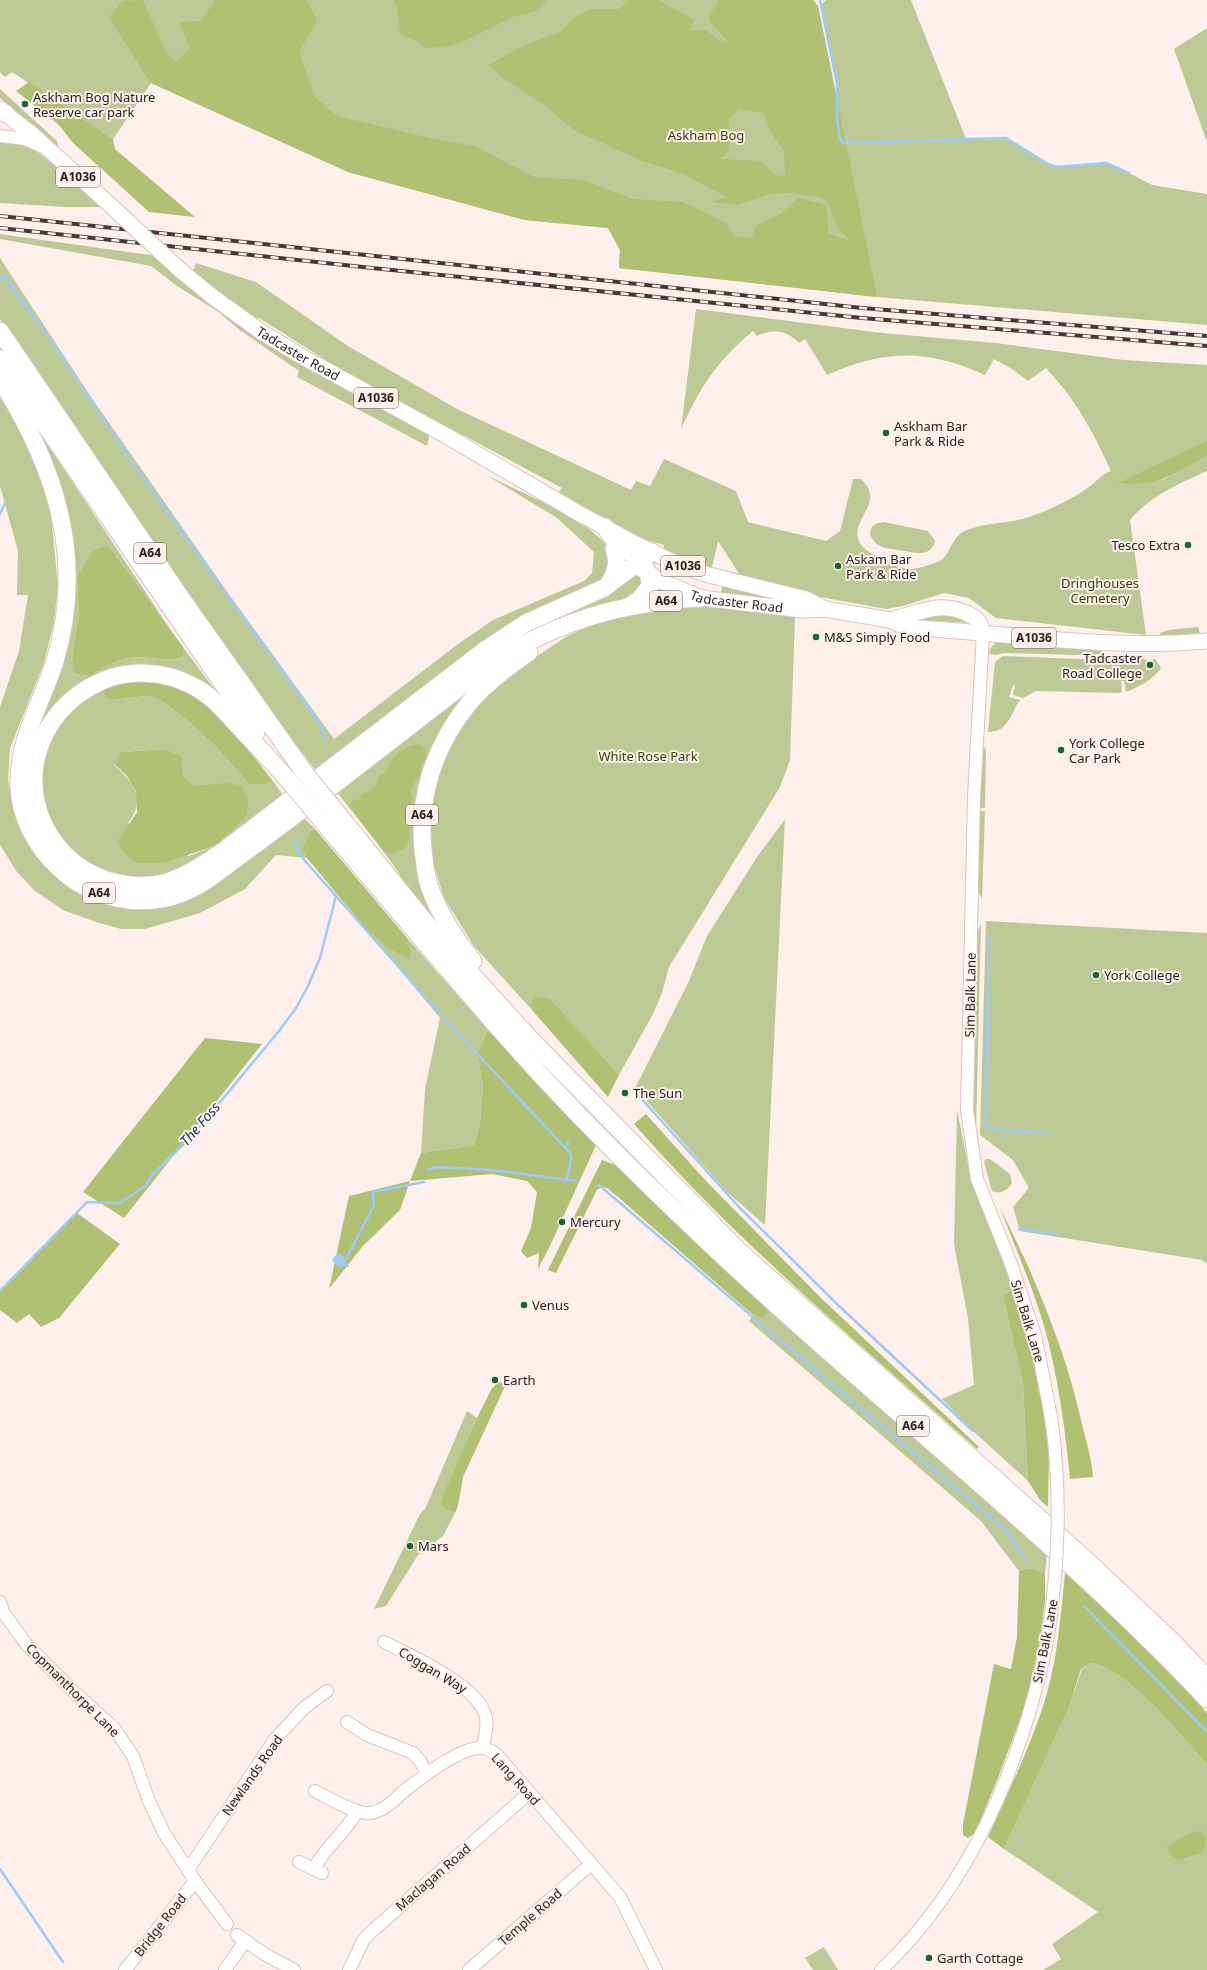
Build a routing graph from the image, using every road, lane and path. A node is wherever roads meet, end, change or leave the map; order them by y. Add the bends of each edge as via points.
1 (2, 115) edge
2 (0, 136) edge
3 (47, 149) junction
4 (0, 331) edge
5 (0, 359) edge
6 (0, 379) edge
7 (580, 514) junction
8 (605, 527) joint
9 (614, 549) junction
10 (644, 563) junction
11 (609, 584) junction
12 (701, 598) junction
13 (631, 605) junction
14 (825, 609) junction
15 (580, 619) junction
16 (890, 620) junction
17 (983, 633) junction
18 (1207, 641) edge
19 (290, 782) junction
20 (340, 830) junction
21 (534, 1043) junction
22 (0, 1602) edge
23 (384, 1642) dead end
24 (1207, 1678) edge
25 (327, 1691) dead end
26 (1207, 1699) edge
27 (347, 1722) dead end
28 (482, 1748) junction
29 (426, 1774) junction
30 (314, 1791) dead end
31 (529, 1793) junction
32 (357, 1811) junction
33 (299, 1862) dead end
34 (592, 1864) junction
35 (188, 1870) junction
36 (195, 1881) junction
37 (227, 1924) dead end
38 (125, 1970) edge
39 (225, 1970) edge
40 (294, 1970) edge
41 (349, 1970) edge
42 (469, 1970) edge
43 (656, 1970) edge
44 (881, 1970) edge

1 - 3 main road, Tadcaster Road / A1036
2 - 3 street, Tadcaster Road via 25,139
3 - 7 main road, Tadcaster Road / A1036, bridge via 180,270 260,331 332,374 445,434
4 - 20 highway, A64, bridge via 178,595 304,772
5 - 19 highway, A64
6 - 15 highway, A64 via 34,438 49,474 61,513 66,565 65,617 56,658 24,744 19,780 22,808 32,835 48,858 66,875 96,892 120,899 145,900 179,894 201,884 490,664 548,632
7 - 8 main road, Tadcaster Road / A1036
7 - 9 main road, Tadcaster Road / A1036
8 - 10 highway via 618,543
9 - 10 main road, Tadcaster Road / A1036
9 - 11 highway via 618,560 617,567
10 - 11 highway, A64
10 - 12 main road, Tadcaster Road / A1036 via 662,581
10 - 13 highway, A64 via 650,586 640,599
10 - 14 main road, Tadcaster Road / A1036 via 806,599
11 - 19 highway, A64 via 526,623 485,650 222,852 178,878 158,884 118,883 99,878 81,868 52,840 42,822 36,803 34,782 35,762 40,743 62,708 77,695 106,680 125,674 146,673 192,685 214,700
12 - 13 highway, A64
12 - 14 main road, Tadcaster Road / A1036 via 802,610
13 - 15 highway, A64
14 - 16 main road, Tadcaster Road / A1036
15 - 21 highway, A64 via 511,665 470,702 442,743 434,761 423,803 421,838 430,890 447,925 521,1018
16 - 17 main road, Tadcaster Road / A1036 via 905,627
16 - 17 main road, Tadcaster Road / A1036 via 946,606 975,617
17 - 18 main road, A1036 via 1098,643
17 - 44 street, Sim Balk Lane, bridge via 974,797 967,1110 977,1179 1011,1264 1035,1335 1051,1417 1058,1482 1055,1592 1047,1642 1027,1722 1006,1779 980,1835 950,1887 925,1922
19 - 20 highway, A64, bridge
20 - 21 highway, A64
20 - 26 highway, A64 via 540,1074 618,1154 723,1256 848,1371 971,1475 1072,1568
21 - 24 highway, A64 via 738,1250 1083,1557
22 - 35 street, Copmanthorpe Lane via 3,1612 27,1645 118,1733 133,1756 164,1833
23 - 28 street, Coggan Way via 420,1655 466,1688 487,1718
25 - 35 street, Newlands Road via 304,1708 276,1739
27 - 29 street via 367,1735 413,1753
28 - 29 street, Lang Road via 463,1752
28 - 31 street, Lang Road via 497,1755
29 - 32 street, Lang Road via 384,1808 367,1813
30 - 32 street, Lang Road
31 - 34 street, Lang Road
31 - 41 street, Maclagan Road via 370,1933 364,1939
32 - 33 street via 351,1822 323,1852 318,1871
34 - 42 street, Temple Road
34 - 43 street, Lang Road via 620,1898
35 - 36 street, Copmanthorpe Lane
36 - 37 street, Copmanthorpe Lane
36 - 38 street, Bridge Road
39 - 40 street via 241,1938

